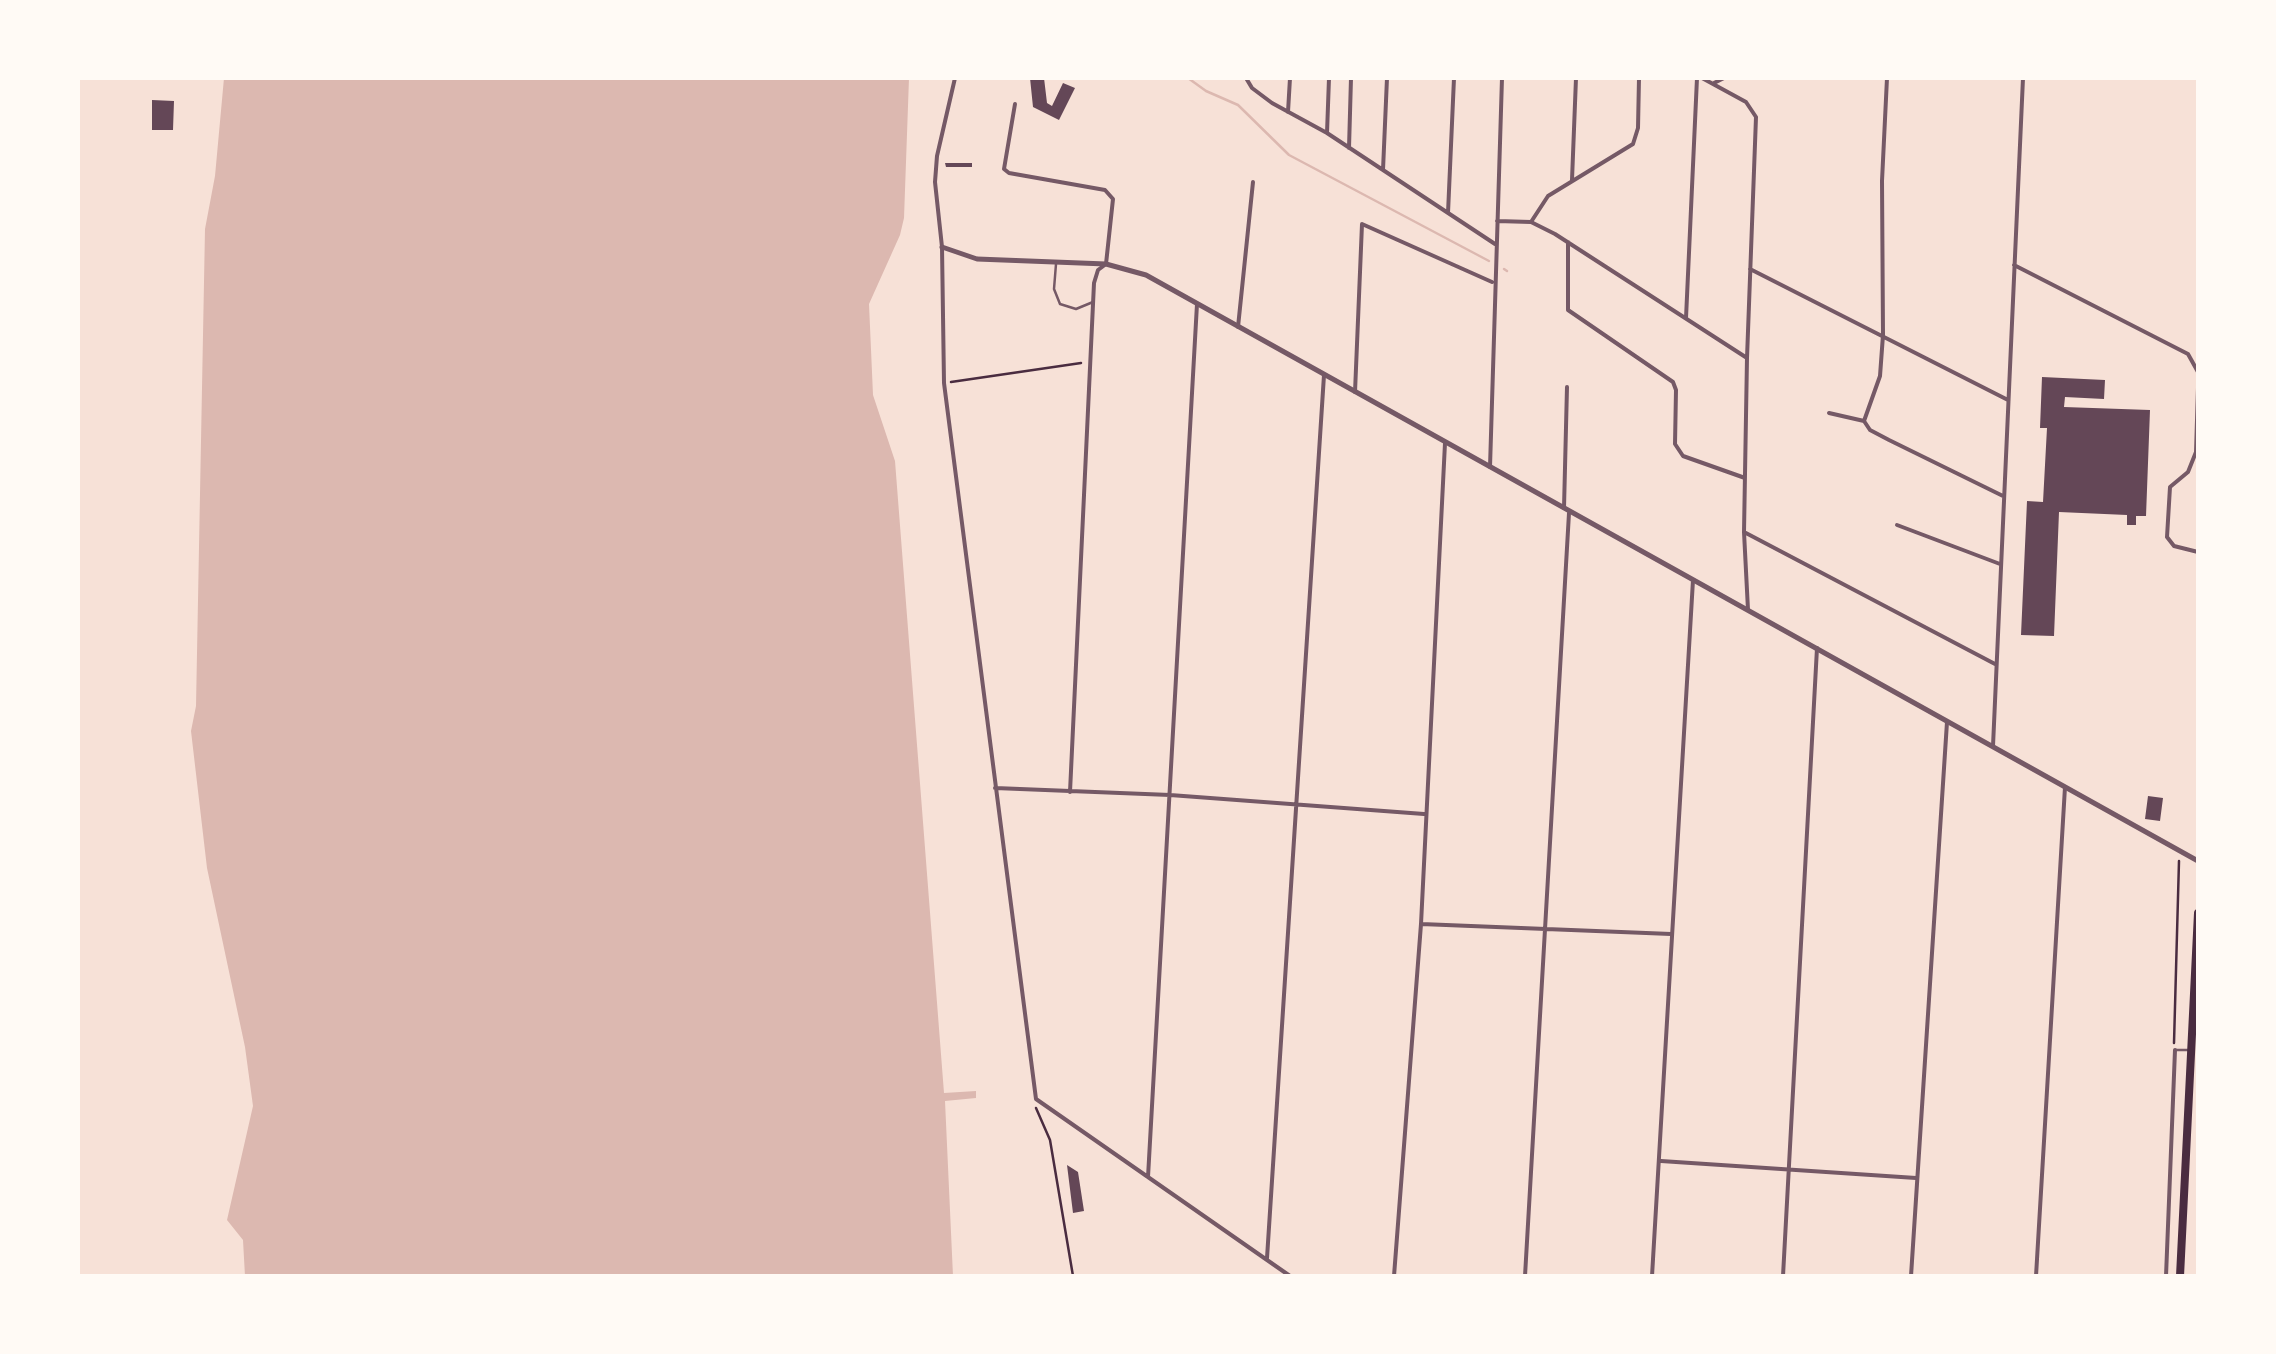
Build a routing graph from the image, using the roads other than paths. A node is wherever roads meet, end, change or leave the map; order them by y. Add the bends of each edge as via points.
1 (955, 78) edge
2 (1246, 78) edge
3 (1290, 78) edge
4 (1328, 78) edge
5 (1351, 78) edge
6 (1388, 78) edge
7 (1454, 78) edge
8 (1502, 78) edge
9 (1576, 78) edge
10 (1639, 78) edge
11 (1700, 78) edge
12 (1724, 78) edge
13 (1887, 78) edge
14 (2023, 78) edge
15 (1714, 83) junction
16 (1014, 104) dead end
17 (1288, 112) junction
18 (1327, 134) junction
19 (1349, 148) junction
20 (1383, 170) junction
21 (1572, 180) junction
22 (1252, 182) dead end
23 (1448, 213) junction
24 (1497, 220) junction
25 (1532, 222) junction
26 (1568, 242) junction
27 (1495, 244) junction
28 (942, 247) junction
29 (1056, 263) junction
30 (1106, 264) junction
31 (2014, 265) junction
32 (1750, 269) junction
33 (1494, 282) junction
34 (1093, 302) junction
35 (1197, 304) junction
36 (1686, 318) junction
37 (1238, 327) junction
38 (1883, 336) junction
39 (1747, 358) junction
40 (2198, 372) edge
41 (1324, 375) junction
42 (1566, 387) dead end
43 (2198, 388) edge
44 (1355, 392) junction
45 (2008, 400) junction
46 (1829, 414) dead end
47 (1864, 420) junction
48 (1445, 442) junction
49 (1490, 467) junction
50 (1745, 478) junction
51 (2003, 496) junction
52 (1567, 510) junction
53 (1897, 525) dead end
54 (1744, 532) junction
55 (2198, 552) edge
56 (2000, 564) junction
57 (1693, 580) junction
58 (1748, 610) junction
59 (1816, 648) junction
60 (1995, 664) junction
61 (1947, 721) junction
62 (1992, 746) junction
63 (2065, 786) junction
64 (995, 788) junction
65 (1070, 792) junction
66 (1170, 795) junction
67 (1298, 804) junction
68 (1427, 814) junction
69 (2198, 861) edge
70 (2198, 913) edge
71 (1421, 924) junction
72 (1547, 931) junction
73 (1672, 934) junction
74 (2174, 1050) joint
75 (2192, 1050) junction
76 (1660, 1161) junction
77 (1788, 1167) junction
78 (1148, 1178) junction
79 (1916, 1178) junction
80 (1266, 1260) junction
81 (1290, 1276) edge
82 (1394, 1276) edge
83 (1525, 1276) edge
84 (1652, 1276) edge
85 (1783, 1276) edge
86 (1911, 1276) edge
87 (2036, 1276) edge
88 (2166, 1276) edge
89 (2180, 1276) edge

1 - 28 street via 936,178
2 - 17 street
3 - 17 street
4 - 18 street
5 - 19 street
6 - 20 street
7 - 23 street
8 - 24 street
9 - 21 street
10 - 21 street via 1634,144
11 - 15 street
11 - 36 street
12 - 15 street
13 - 38 street
14 - 31 street
15 - 32 street via 1746,102 1756,117
16 - 30 street via 1004,169 1110,193
17 - 18 street
18 - 19 street
19 - 20 street
20 - 23 street
21 - 25 street via 1548,196
22 - 37 street
23 - 27 street
24 - 25 street
24 - 27 street
25 - 26 street
26 - 36 street
26 - 50 street via 1568,310 1672,382 1675,444 1683,456
27 - 33 street
28 - 29 street via 976,259
28 - 64 street via 944,383
29 - 30 street
29 - 34 lane via 1060,304 1076,309
30 - 34 street via 1098,270
30 - 35 street via 1146,276
31 - 40 street via 2188,354
31 - 45 street
32 - 38 street
32 - 39 street
33 - 44 street via 1362,224
33 - 49 street
34 - 65 street
35 - 37 street
35 - 66 street
36 - 39 street
37 - 41 street
38 - 45 street
38 - 47 street via 1880,376
39 - 50 street
41 - 44 street
41 - 67 street
42 - 52 street
43 - 55 street via 2196,452 2188,472 2170,487 2166,537
44 - 48 street
45 - 51 street
46 - 47 street
47 - 51 street via 1870,430
48 - 49 street
48 - 68 street
49 - 52 street
50 - 54 street
51 - 56 street
52 - 57 street
52 - 72 street
53 - 56 street
54 - 58 street
54 - 60 street
56 - 60 street
57 - 58 street
57 - 73 street
58 - 59 street
59 - 61 street
59 - 77 street
60 - 62 street
61 - 62 street
61 - 79 street
62 - 63 street
63 - 69 street
63 - 87 street
64 - 65 street
64 - 78 street via 1036,1099
65 - 66 street
66 - 67 street
66 - 78 street
67 - 68 street
67 - 80 street
68 - 71 street
70 - 75 main road
71 - 72 street
71 - 82 street
72 - 73 street
72 - 83 street
73 - 76 street
74 - 75 lane
74 - 88 street
75 - 89 main road
76 - 77 street
76 - 84 street
77 - 79 street
77 - 85 street
78 - 80 street
79 - 86 street
80 - 81 street

